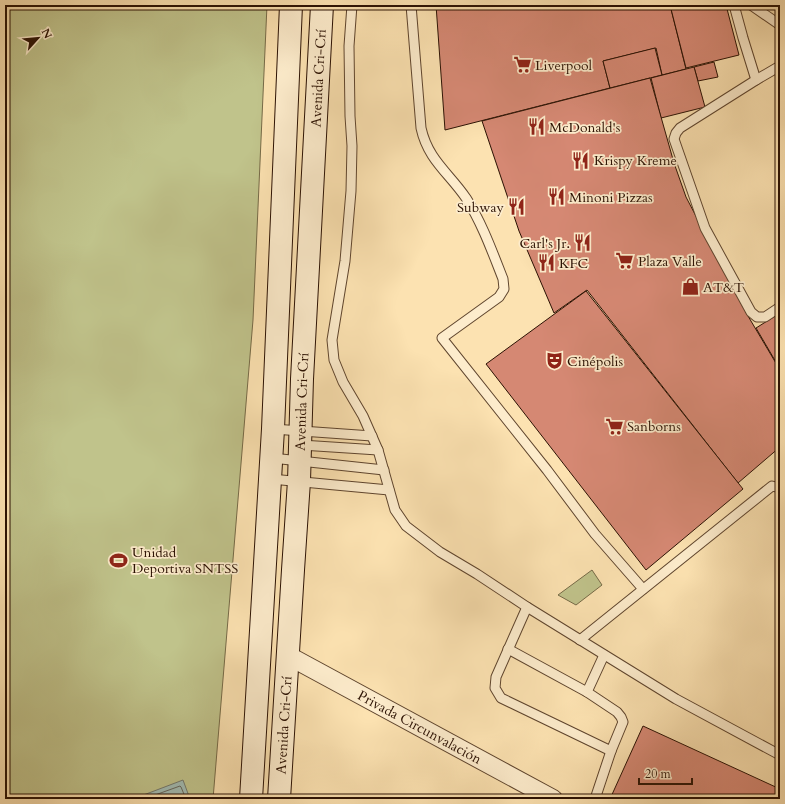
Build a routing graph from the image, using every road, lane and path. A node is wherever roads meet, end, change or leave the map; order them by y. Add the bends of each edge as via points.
1 (291, 5) edge
2 (322, 5) edge
3 (352, 5) edge
4 (411, 5) edge
5 (734, 5) edge
6 (750, 5) edge
7 (780, 25) edge
8 (780, 66) edge
9 (756, 80) junction
10 (780, 308) edge
11 (279, 315) junction
12 (302, 379) junction
13 (273, 429) junction
14 (372, 436) junction
15 (378, 450) junction
16 (300, 454) junction
17 (272, 458) junction
18 (384, 470) junction
19 (271, 480) junction
20 (780, 488) edge
21 (389, 490) junction
22 (643, 589) junction
23 (527, 607) junction
24 (580, 640) junction
25 (508, 649) junction
26 (287, 655) junction
27 (604, 655) junction
28 (587, 692) junction
29 (611, 751) junction
30 (780, 755) edge
31 (251, 799) edge
32 (279, 799) edge
33 (553, 799) edge
34 (595, 799) edge

1 - 11 main road, Avenida Cri-Crí
2 - 12 main road, Avenida Cri-Crí
3 - 14 lane via 349,46 351,191 345,261 332,340 334,360 343,382
4 - 22 lane via 424,142 476,214 503,279 504,289 499,297 442,338 595,534
5 - 9 lane
6 - 7 lane
8 - 9 lane
9 - 10 lane via 680,128 674,139 705,228 751,312 757,317 765,317
11 - 12 main road via 290,323 288,380 293,384
11 - 13 main road, Avenida Cri-Crí
12 - 16 main road, Avenida Cri-Crí
13 - 16 lane
13 - 17 main road, Avenida Cri-Crí
14 - 15 lane
14 - 16 lane
15 - 16 lane
15 - 18 lane
16 - 17 lane
16 - 18 lane
16 - 19 lane
16 - 21 lane
16 - 26 main road, Avenida Cri-Crí
17 - 19 main road, Avenida Cri-Crí
18 - 21 lane
19 - 31 main road, Avenida Cri-Crí
20 - 22 lane via 772,486
21 - 23 lane via 395,510 406,526 440,552
22 - 24 lane
23 - 24 lane
23 - 25 lane
24 - 27 lane
25 - 28 lane
25 - 29 lane via 496,677 496,688 501,698
26 - 32 main road, Avenida Cri-Crí
26 - 33 street, Privada Circunvalación
27 - 28 lane
27 - 30 lane via 676,699
28 - 29 lane via 621,717 623,722
29 - 34 lane

